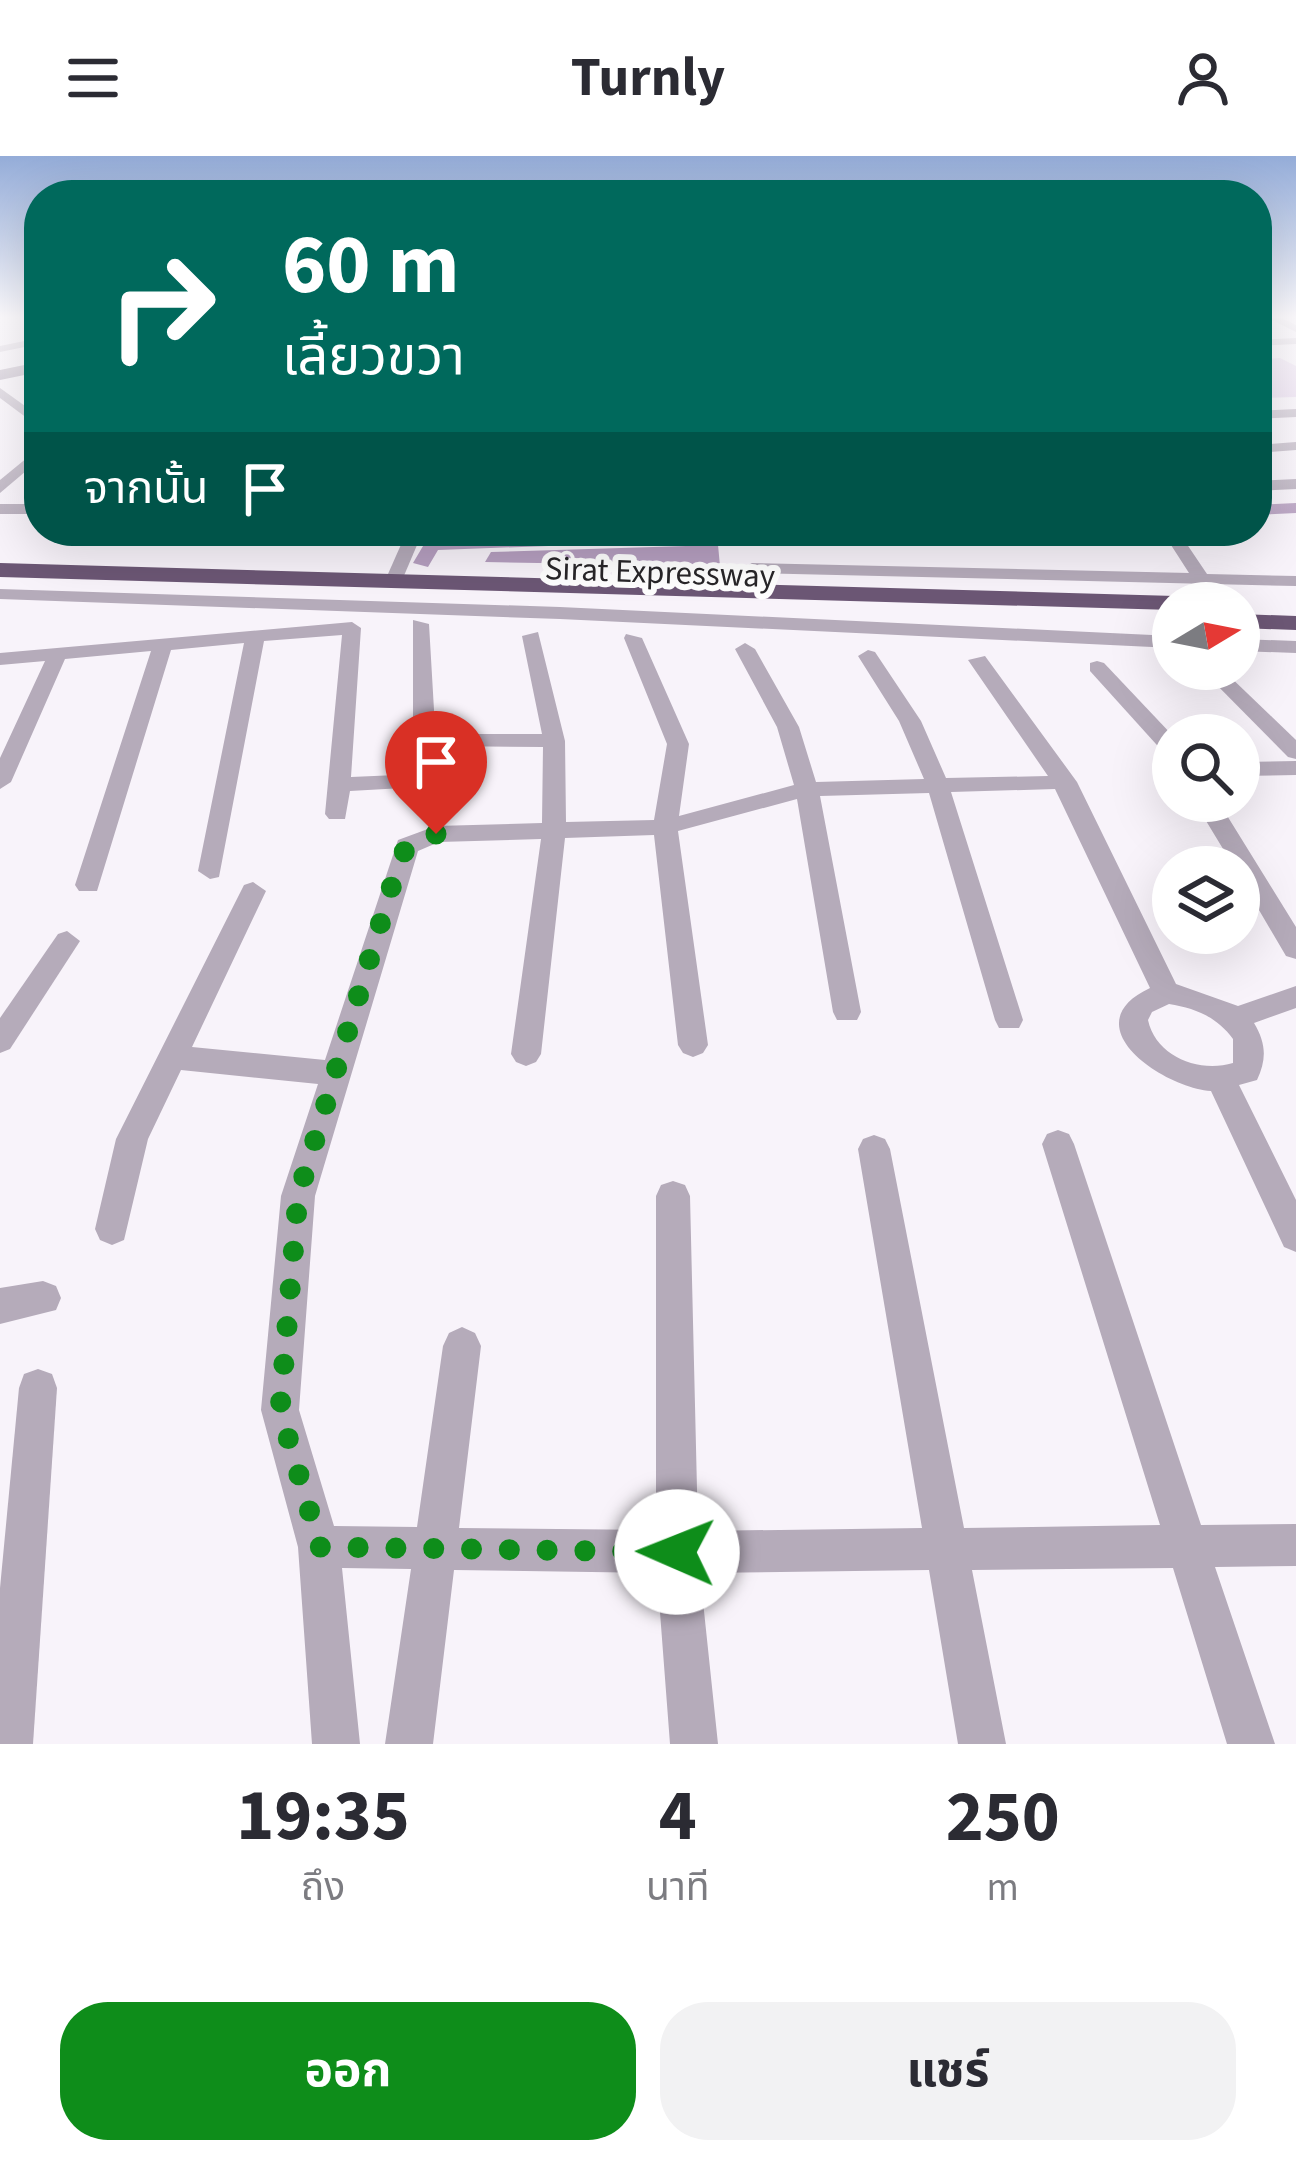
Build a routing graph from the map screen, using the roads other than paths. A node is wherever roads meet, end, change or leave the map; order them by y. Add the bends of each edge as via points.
1 (0, 392) edge
2 (24, 411) edge
3 (24, 466) edge
4 (0, 488) edge
5 (409, 546) edge
6 (1180, 546) edge
7 (752, 568) dead end
8 (0, 570) edge
9 (398, 574) dead end
10 (1202, 579) junction
11 (1296, 581) edge
12 (3, 596) edge
13 (1152, 602) edge
14 (1260, 605) edge
15 (1296, 606) edge
16 (1152, 620) edge
17 (1260, 622) edge
18 (1296, 623) edge
19 (420, 624) dead end
20 (531, 636) dead end
21 (255, 637) junction
22 (633, 638) dead end
23 (1152, 641) edge
24 (163, 645) junction
25 (1287, 647) edge
26 (745, 649) dead end
27 (58, 654) junction
28 (868, 656) dead end
29 (0, 659) edge
30 (978, 660) dead end
31 (1097, 667) dead end
32 (1296, 668) edge
33 (1232, 690) edge
34 (1152, 726) edge
35 (554, 742) junction
36 (1296, 752) edge
37 (1296, 768) edge
38 (1260, 769) edge
39 (466, 779) dead end
40 (0, 782) edge
41 (1066, 782) junction
42 (339, 784) junction
43 (938, 785) junction
44 (807, 789) junction
45 (337, 814) dead end
46 (1219, 822) edge
47 (665, 827) junction
48 (554, 830) junction
49 (210, 871) dead end
50 (88, 885) dead end
51 (253, 891) dead end
52 (67, 941) dead end
53 (1296, 949) edge
54 (1166, 993) junction
55 (1296, 998) edge
56 (847, 1012) dead end
57 (1234, 1019) junction
58 (1010, 1020) dead end
59 (0, 1041) edge
60 (693, 1045) dead end
61 (526, 1054) dead end
62 (170, 1057) junction
63 (338, 1074) junction
64 (1222, 1081) junction
65 (1058, 1144) dead end
66 (874, 1148) dead end
67 (673, 1196) dead end
68 (112, 1229) dead end
69 (1296, 1236) edge
70 (43, 1298) dead end
71 (0, 1306) edge
72 (462, 1346) dead end
73 (38, 1388) dead end
74 (1296, 1545) edge
75 (320, 1547) junction
76 (437, 1547) junction
77 (944, 1547) junction
78 (1186, 1547) junction
79 (677, 1552) junction
80 (7, 1730) edge
81 (335, 1744) edge
82 (409, 1744) edge
83 (694, 1744) edge
84 (982, 1744) edge
85 (1251, 1744) edge

1 - 2 street
3 - 4 street
5 - 9 street
6 - 10 street
7 - 10 street
8 - 13 highway, Sirat Expressway
10 - 11 street
12 - 16 highway, Sirat Expressway
12 - 23 street via 704,617
14 - 15 highway
17 - 18 highway
19 - 35 street via 424,730 440,740
20 - 35 street
21 - 24 street
21 - 42 street via 352,628
21 - 49 street
22 - 47 street via 678,744
24 - 27 street
24 - 50 street
25 - 32 street
26 - 44 street via 788,727
27 - 29 street
27 - 40 street
28 - 43 street
30 - 41 street
31 - 34 street
33 - 36 street
35 - 48 street
37 - 38 street
39 - 42 street
41 - 43 street
41 - 54 street
42 - 45 street
43 - 44 street
43 - 58 street
44 - 47 street
44 - 56 street
46 - 53 street
47 - 48 street
47 - 60 street
48 - 61 street
48 - 63 street via 436,834 407,846
51 - 62 street
52 - 59 street
54 - 57 street via 1214,1004
54 - 64 street via 1135,1009 1139,1043 1179,1075
55 - 57 street
57 - 64 street via 1252,1055 1246,1071
62 - 63 street
62 - 68 street via 132,1139
63 - 75 street via 298,1196 280,1410
64 - 69 street
65 - 78 street
66 - 77 street
67 - 79 street
70 - 71 street
72 - 76 street
73 - 80 street
74 - 78 street
75 - 76 street
75 - 81 street
76 - 79 street
76 - 82 street
77 - 78 street
77 - 79 street
77 - 84 street
78 - 85 street
79 - 83 street

